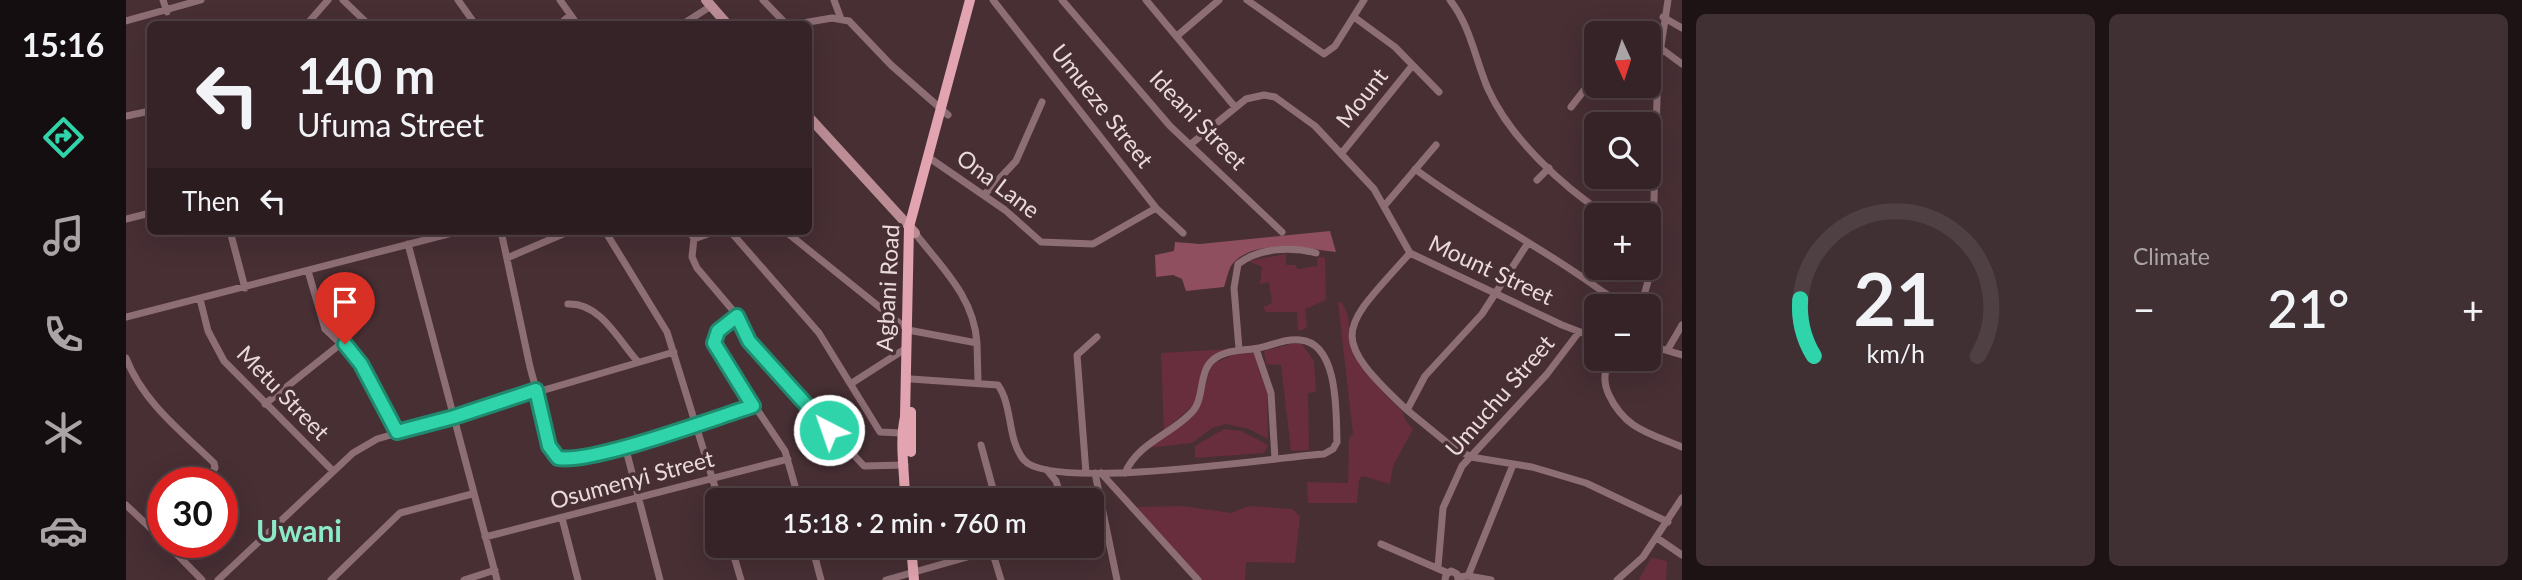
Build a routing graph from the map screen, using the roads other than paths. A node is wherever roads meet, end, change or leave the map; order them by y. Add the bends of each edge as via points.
1 (163, 0) edge
2 (201, 0) edge
3 (328, 0) edge
4 (342, 0) edge
5 (458, 0) edge
6 (560, 0) edge
7 (764, 0) edge
8 (834, 0) edge
9 (970, 0) edge
10 (976, 0) edge
11 (993, 0) edge
12 (1062, 0) edge
13 (1146, 0) edge
14 (1219, 0) edge
15 (1247, 0) edge
16 (1450, 0) edge
17 (1668, 0) edge
18 (1360, 2) edge
19 (708, 3) edge
20 (167, 12) junction
21 (570, 15) junction
22 (1354, 17) junction
23 (1663, 18) junction
24 (841, 19) junction
25 (126, 21) edge
26 (310, 21) edge
27 (365, 21) edge
28 (473, 21) edge
29 (563, 21) edge
30 (575, 21) edge
31 (687, 21) edge
32 (724, 21) edge
33 (783, 21) edge
34 (812, 22) edge
35 (1682, 28) edge
36 (1661, 32) edge
37 (1177, 36) junction
38 (1661, 48) edge
39 (1682, 64) edge
40 (1412, 66) junction
41 (1584, 90) edge
42 (1439, 92) dead end
43 (1657, 98) edge
44 (1042, 102) dead end
45 (1234, 107) junction
46 (1571, 107) dead end
47 (147, 112) edge
48 (945, 113) junction
49 (126, 116) edge
50 (812, 120) edge
51 (1191, 144) junction
52 (1436, 145) dead end
53 (1341, 154) junction
54 (931, 159) junction
55 (1549, 168) junction
56 (1415, 169) junction
57 (1537, 180) dead end
58 (984, 195) junction
59 (1591, 203) edge
60 (1652, 203) edge
61 (1385, 205) junction
62 (1156, 208) junction
63 (147, 214) edge
64 (126, 219) edge
65 (912, 230) junction
66 (1282, 232) dead end
67 (1183, 233) dead end
68 (231, 235) edge
69 (444, 235) edge
70 (502, 235) edge
71 (561, 235) edge
72 (608, 235) edge
73 (691, 235) edge
74 (705, 235) edge
75 (734, 235) edge
76 (790, 235) edge
77 (694, 239) junction
78 (1528, 243) junction
79 (408, 244) junction
80 (1316, 253) dead end
81 (1410, 253) junction
82 (507, 258) junction
83 (308, 271) junction
84 (244, 288) junction
85 (1494, 294) junction
86 (1604, 294) edge
87 (200, 299) junction
88 (568, 304) dead end
89 (737, 316) junction
90 (126, 317) edge
91 (1682, 325) edge
92 (907, 328) junction
93 (1579, 332) junction
94 (1584, 334) edge
95 (1097, 337) dead end
96 (977, 343) junction
97 (342, 345) junction
98 (1661, 348) edge
99 (905, 349) junction
100 (1240, 349) junction
101 (1256, 349) junction
102 (1668, 349) junction
103 (674, 352) junction
104 (1682, 355) edge
105 (126, 358) edge
106 (638, 362) junction
107 (1606, 371) edge
108 (911, 379) junction
109 (978, 382) junction
110 (852, 383) junction
111 (536, 390) junction
112 (265, 404) junction
113 (753, 406) junction
114 (1407, 410) junction
115 (454, 417) junction
116 (695, 424) junction
117 (397, 432) junction
118 (901, 433) junction
119 (981, 445) dead end
120 (625, 446) junction
121 (1682, 447) edge
122 (1471, 457) junction
123 (1275, 458) junction
124 (789, 459) junction
125 (905, 465) junction
126 (1513, 465) junction
127 (215, 467) edge
128 (1047, 470) junction
129 (333, 471) junction
130 (1094, 473) junction
131 (1125, 473) junction
132 (713, 479) junction
133 (716, 488) edge
134 (796, 488) edge
135 (905, 488) edge
136 (911, 488) edge
137 (993, 488) edge
138 (1058, 488) edge
139 (472, 494) junction
140 (638, 498) junction
141 (1682, 498) edge
142 (126, 505) edge
143 (562, 518) junction
144 (1668, 522) junction
145 (147, 525) edge
146 (1105, 525) joint
147 (485, 537) junction
148 (1657, 538) junction
149 (1381, 544) dead end
150 (1682, 555) edge
151 (181, 558) edge
152 (735, 558) edge
153 (815, 558) edge
154 (907, 558) edge
155 (910, 558) edge
156 (961, 558) edge
157 (995, 558) edge
158 (1438, 567) junction
159 (495, 570) junction
160 (1446, 576) edge
161 (1468, 576) junction
162 (909, 577) edge
163 (1458, 579) edge
164 (202, 580) edge
165 (218, 580) edge
166 (331, 580) edge
167 (464, 580) edge
168 (498, 580) edge
169 (578, 580) edge
170 (660, 580) edge
171 (741, 580) edge
172 (821, 580) edge
173 (886, 580) edge
174 (1001, 580) edge
175 (1117, 580) edge
176 (1198, 580) edge
177 (1491, 580) edge
178 (1617, 580) edge

1 - 20 street
2 - 20 street
3 - 26 street
4 - 27 street
5 - 28 street
6 - 21 street
7 - 33 street
8 - 24 street
9 - 48 main road, Agbani Road
10 - 48 main road, Agbani Road
11 - 62 street, Umueze Street
12 - 51 street, Ideani Street via 1170,126
13 - 37 street
14 - 37 street
15 - 22 street via 1324,54 1335,46
16 - 55 street via 1469,32 1497,106
17 - 23 street
18 - 22 street
19 - 31 street
19 - 32 main road
20 - 25 street
21 - 29 street
21 - 30 street
22 - 40 street via 1395,47
23 - 35 street
23 - 36 street
24 - 34 street
24 - 48 street via 855,26
37 - 45 street
38 - 39 street
40 - 42 street
40 - 53 street, Mount
41 - 46 street
43 - 60 street
44 - 58 street via 1016,161
45 - 51 street, Mount Street
45 - 53 street, Mount Street via 1255,96 1275,97 1315,126
47 - 49 street
48 - 54 main road, Agbani Road
48 - 65 main road, Agbani Road
50 - 65 main road
51 - 66 street, Ideani Street
52 - 56 street
53 - 61 street, Mount Street
54 - 58 street, Ona Lane
54 - 65 main road, Agbani Road
55 - 57 street
55 - 59 street
56 - 61 street
56 - 78 street
58 - 62 street, Ona Lane via 1039,241 1058,244 1098,243
61 - 81 street, Mount Street
62 - 67 street, Umueze Street
63 - 64 street
65 - 92 main road, Agbani Road
65 - 96 street via 974,314
68 - 84 street
69 - 79 street
70 - 82 street, Osumenyi Street
71 - 82 street
72 - 103 street via 649,299
73 - 77 street
74 - 77 street
75 - 110 street via 809,319
76 - 92 street
77 - 89 street via 692,257 697,268
78 - 85 street
78 - 86 street
79 - 83 street
79 - 115 street
80 - 100 street via 1274,250 1244,260 1234,272
81 - 85 street, Mount Street
81 - 114 street via 1350,330 1363,367
82 - 111 street, Osumenyi Street
83 - 84 street
83 - 97 street via 325,329
84 - 87 street
85 - 93 street, Mount Street
85 - 114 street via 1482,314 1425,376
87 - 90 street
87 - 112 street, Metu Street via 218,352
88 - 106 street via 594,311
89 - 113 street via 718,331 714,343
89 - 125 street via 749,341 862,465
91 - 102 street
92 - 96 street
92 - 99 main road, Agbani Road
92 - 108 main road, Agbani Road
93 - 94 street, Mount Street
93 - 122 street, Umuchu Street
95 - 130 street via 1077,355
96 - 109 street
97 - 112 street
97 - 117 street via 349,346 361,364
98 - 102 street
99 - 110 street
99 - 118 main road, Agbani Road
100 - 101 street
100 - 131 street via 1208,365 1193,412 1140,450
101 - 123 street via 1270,393
101 - 123 street via 1286,340 1308,341 1323,354 1334,381 1337,442 1333,449 1324,454
102 - 104 street
103 - 106 street
103 - 116 street
105 - 127 street via 160,413
106 - 111 street
107 - 121 street via 1605,386 1616,411 1631,425
108 - 109 street
108 - 136 main road, Agbani Road
109 - 128 street via 1000,387 1021,456 1031,466
110 - 118 street via 880,432
111 - 115 street
111 - 120 street, Osumenyi Street via 554,455 569,458
112 - 129 street, Metu Street
113 - 116 street, Osumenyi Street
113 - 124 street
114 - 122 street
115 - 117 street
115 - 139 street
116 - 120 street, Osumenyi Street
116 - 132 street
117 - 129 street via 364,445
118 - 125 main road, Agbani Road
119 - 137 street
120 - 140 street
122 - 126 street
122 - 158 street, Umuchu Street via 1462,466 1443,508
123 - 131 street
124 - 132 street, Osumenyi Street
124 - 134 street
125 - 135 main road, Agbani Road
126 - 144 street via 1586,483
126 - 161 street
128 - 130 street
128 - 138 street
129 - 165 street
130 - 131 street
130 - 146 street
130 - 176 street
132 - 133 street
132 - 140 street, Osumenyi Street
139 - 147 street
139 - 166 street via 400,513
140 - 143 street, Osumenyi Street
140 - 170 street
141 - 144 street
142 - 145 street
143 - 147 street, Osumenyi Street
143 - 169 street
144 - 148 street
146 - 175 street
147 - 159 street
148 - 150 street
148 - 178 street
149 - 158 street
151 - 164 street
152 - 171 street
153 - 172 street
154 - 162 main road
155 - 162 main road
156 - 162 street
157 - 174 street
158 - 160 street
159 - 167 street
159 - 168 street
160 - 163 street via 1455,572
161 - 163 street
161 - 177 street
162 - 173 street

